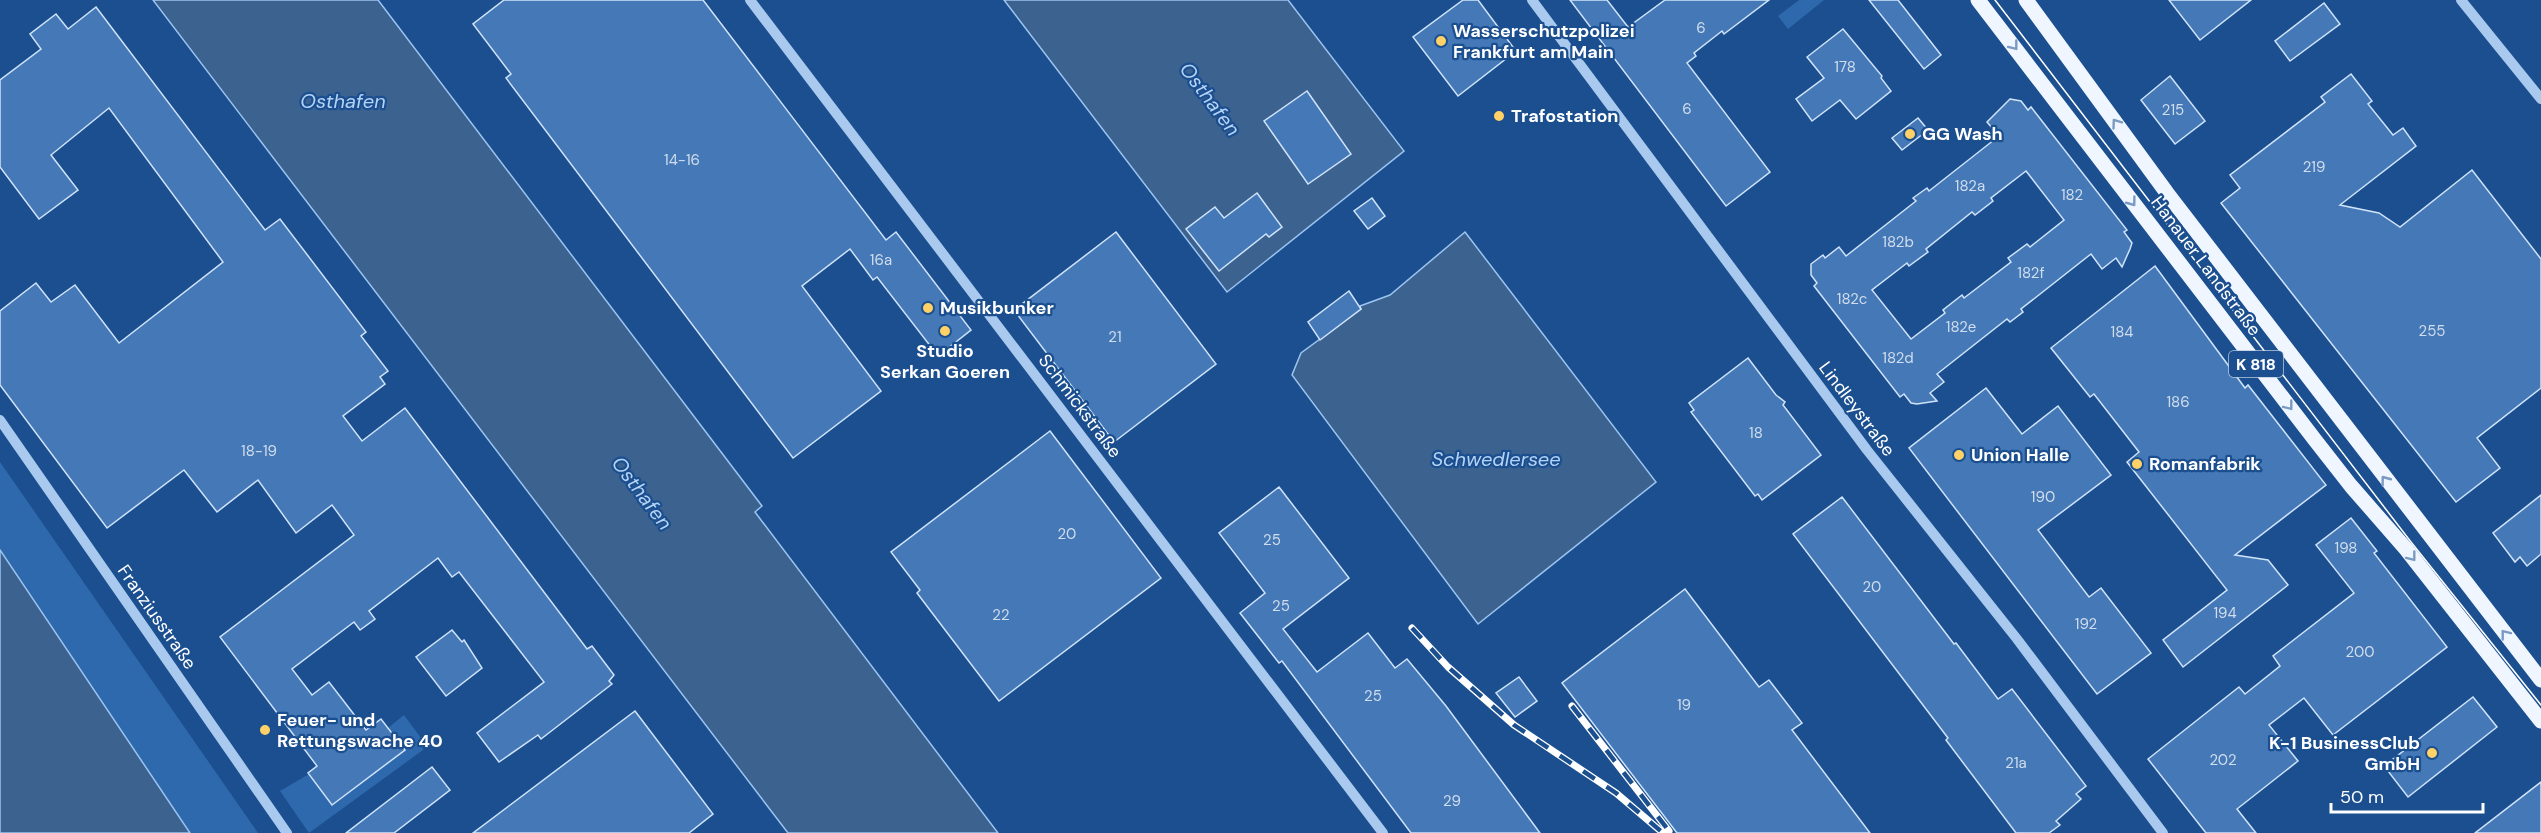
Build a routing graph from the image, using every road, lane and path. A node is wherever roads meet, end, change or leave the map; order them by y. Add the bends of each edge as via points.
1 (750, 0) edge
2 (1532, 0) edge
3 (1978, 0) edge
4 (2026, 0) edge
5 (2461, 0) edge
6 (2541, 99) edge
7 (0, 420) edge
8 (2541, 680) edge
9 (2541, 721) edge
10 (287, 833) edge
11 (1383, 833) edge
12 (2163, 833) edge

1 - 11 street, Schmickstraße
2 - 12 street, Lindleystraße via 1866,450 2017,639
3 -> 9 main road, Hanauer Landstraße / K 818 via 2308,431
8 -> 4 main road, Hanauer Landstraße / K 818 via 2168,194
5 - 6 street
7 - 10 street, Franziusstraße

